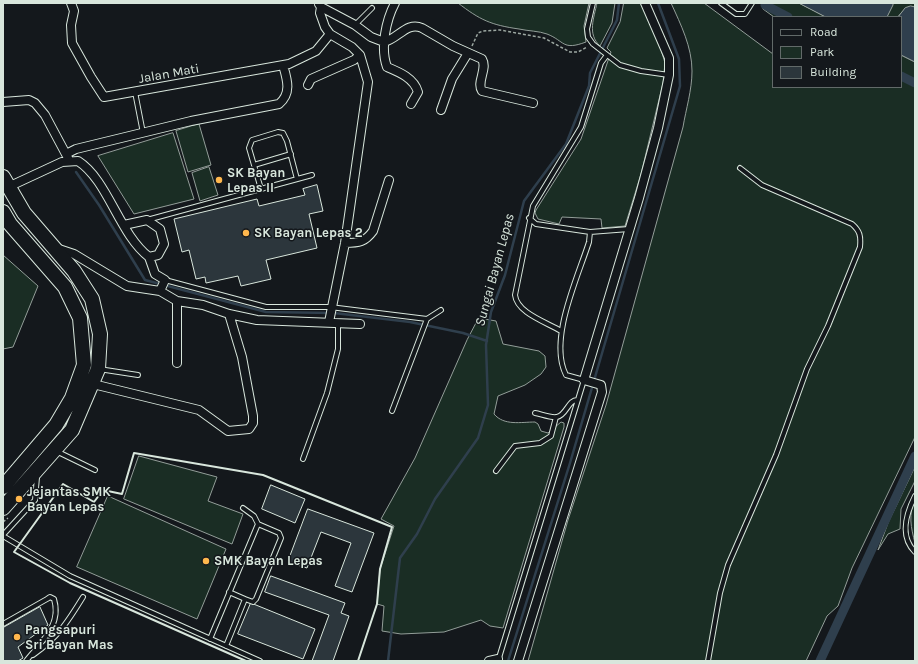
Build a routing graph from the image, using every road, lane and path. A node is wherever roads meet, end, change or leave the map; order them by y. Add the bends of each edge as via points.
1 (71, 3) edge
2 (395, 3) edge
3 (593, 3) edge
4 (645, 3) edge
5 (721, 3) edge
6 (752, 3) edge
7 (320, 5) edge
8 (372, 8) dead end
9 (355, 25) junction
10 (330, 34) junction
11 (384, 42) junction
12 (594, 45) junction
13 (468, 53) junction
14 (605, 53) junction
15 (360, 55) junction
16 (283, 65) junction
17 (669, 75) junction
18 (308, 85) dead end
19 (135, 92) junction
20 (3, 102) edge
21 (534, 103) dead end
22 (411, 104) dead end
23 (441, 110) dead end
24 (144, 133) junction
25 (290, 154) junction
26 (68, 158) junction
27 (254, 164) junction
28 (740, 168) dead end
29 (312, 175) dead end
30 (297, 179) junction
31 (389, 180) dead end
32 (5, 185) edge
33 (261, 189) junction
34 (3, 212) edge
35 (530, 218) junction
36 (147, 220) junction
37 (124, 225) junction
38 (630, 229) junction
39 (590, 232) junction
40 (345, 243) junction
41 (54, 247) junction
42 (149, 257) junction
43 (162, 285) junction
44 (177, 301) junction
45 (330, 308) junction
46 (442, 310) dead end
47 (229, 314) junction
48 (426, 319) junction
49 (329, 320) junction
50 (338, 323) junction
51 (360, 324) dead end
52 (561, 331) junction
53 (177, 363) dead end
54 (98, 369) junction
55 (138, 375) dead end
56 (586, 380) junction
57 (92, 384) junction
58 (578, 400) junction
59 (392, 411) dead end
60 (534, 413) dead end
61 (556, 417) junction
62 (54, 450) junction
63 (303, 459) dead end
64 (37, 470) junction
65 (95, 470) dead end
66 (496, 471) dead end
67 (3, 487) edge
68 (915, 496) edge
69 (3, 508) edge
70 (243, 508) dead end
71 (258, 524) junction
72 (3, 535) edge
73 (915, 552) edge
74 (229, 592) junction
75 (82, 597) dead end
76 (245, 599) junction
77 (3, 624) edge
78 (210, 639) junction
79 (226, 646) junction
80 (498, 660) edge
81 (26, 661) edge
82 (260, 661) edge
83 (489, 661) edge
84 (518, 661) edge
85 (708, 661) edge

1 - 19 street, Jalan Mati via 74,11 71,25 72,43 102,95 108,97
2 - 11 street
3 - 12 lane via 587,29 588,37
4 - 17 street via 669,58
5 - 6 lane via 736,14 744,14
7 - 9 street
7 - 10 street via 322,20
8 - 9 lane
9 - 11 street via 371,37
10 - 15 street via 352,46
10 - 16 street, Jalan Mati via 316,52
11 - 13 street via 402,30 417,26
11 - 22 street via 386,66 402,73 416,85 418,92
12 - 13 path via 578,52 570,52 544,38 490,30 478,33
12 - 14 lane
13 - 21 street via 484,62 480,89 482,91
13 - 23 street via 452,79
14 - 17 lane via 620,65
14 - 35 lane via 581,127 533,206
15 - 18 street via 311,79
15 - 40 street via 368,82
16 - 19 street, Jalan Mati
16 - 24 street via 288,90 279,104
17 - 38 street via 658,128
19 - 24 lane
20 - 26 street via 33,101 44,114
24 - 26 street via 76,149
25 - 27 lane
25 - 27 lane via 287,141 282,133 278,132 252,140 249,148
25 - 30 lane
26 - 32 street
26 - 37 street via 78,161 89,170
27 - 33 lane
28 - 85 lane via 762,185 852,224 859,230 860,247 794,400 776,455 728,565 720,593
29 - 30 lane
30 - 33 lane
31 - 40 street via 369,237 359,243
32 - 41 highway via 24,213
33 - 36 lane
34 - 67 highway via 10,224 65,287 80,318 84,365 72,398 56,425
35 - 39 lane via 536,224
35 - 52 lane via 515,295 516,303
36 - 37 street
36 - 42 street via 160,229 164,244 158,255
37 - 42 street via 138,247
38 - 39 lane
38 - 56 street
39 - 52 lane
40 - 45 street
41 - 43 street via 74,254 127,286
41 - 54 highway via 92,299 100,334
42 - 43 street
43 - 44 street
43 - 45 lane via 266,306
44 - 47 street via 203,305
44 - 53 street
45 - 48 lane
45 - 49 street
46 - 48 lane
47 - 49 street via 257,320
47 - 57 street via 242,357 253,416 253,423 249,429 228,431 199,410
48 - 59 lane
49 - 50 street
50 - 51 street
50 - 63 lane via 338,349 327,393
52 - 56 lane via 560,357 566,375
54 - 55 lane
54 - 57 highway
56 - 58 lane
56 - 84 street via 598,384 602,392
57 - 62 highway via 72,430
58 - 61 lane via 572,401 562,415
58 - 80 lane
60 - 61 lane
61 - 66 lane via 551,436 540,443 515,446
62 - 64 highway
62 - 65 lane
64 - 69 highway
64 - 72 lane via 35,500
68 - 73 lane via 905,523 906,538
70 - 71 lane via 254,516
71 - 74 lane
71 - 76 lane via 279,532 281,538 256,599 253,602
72 - 78 lane via 70,576
74 - 76 lane
74 - 78 lane
75 - 81 lane via 52,641
76 - 79 lane
77 - 81 lane via 50,597 54,599 56,619 49,633
78 - 79 lane
79 - 82 lane
80 - 83 street

